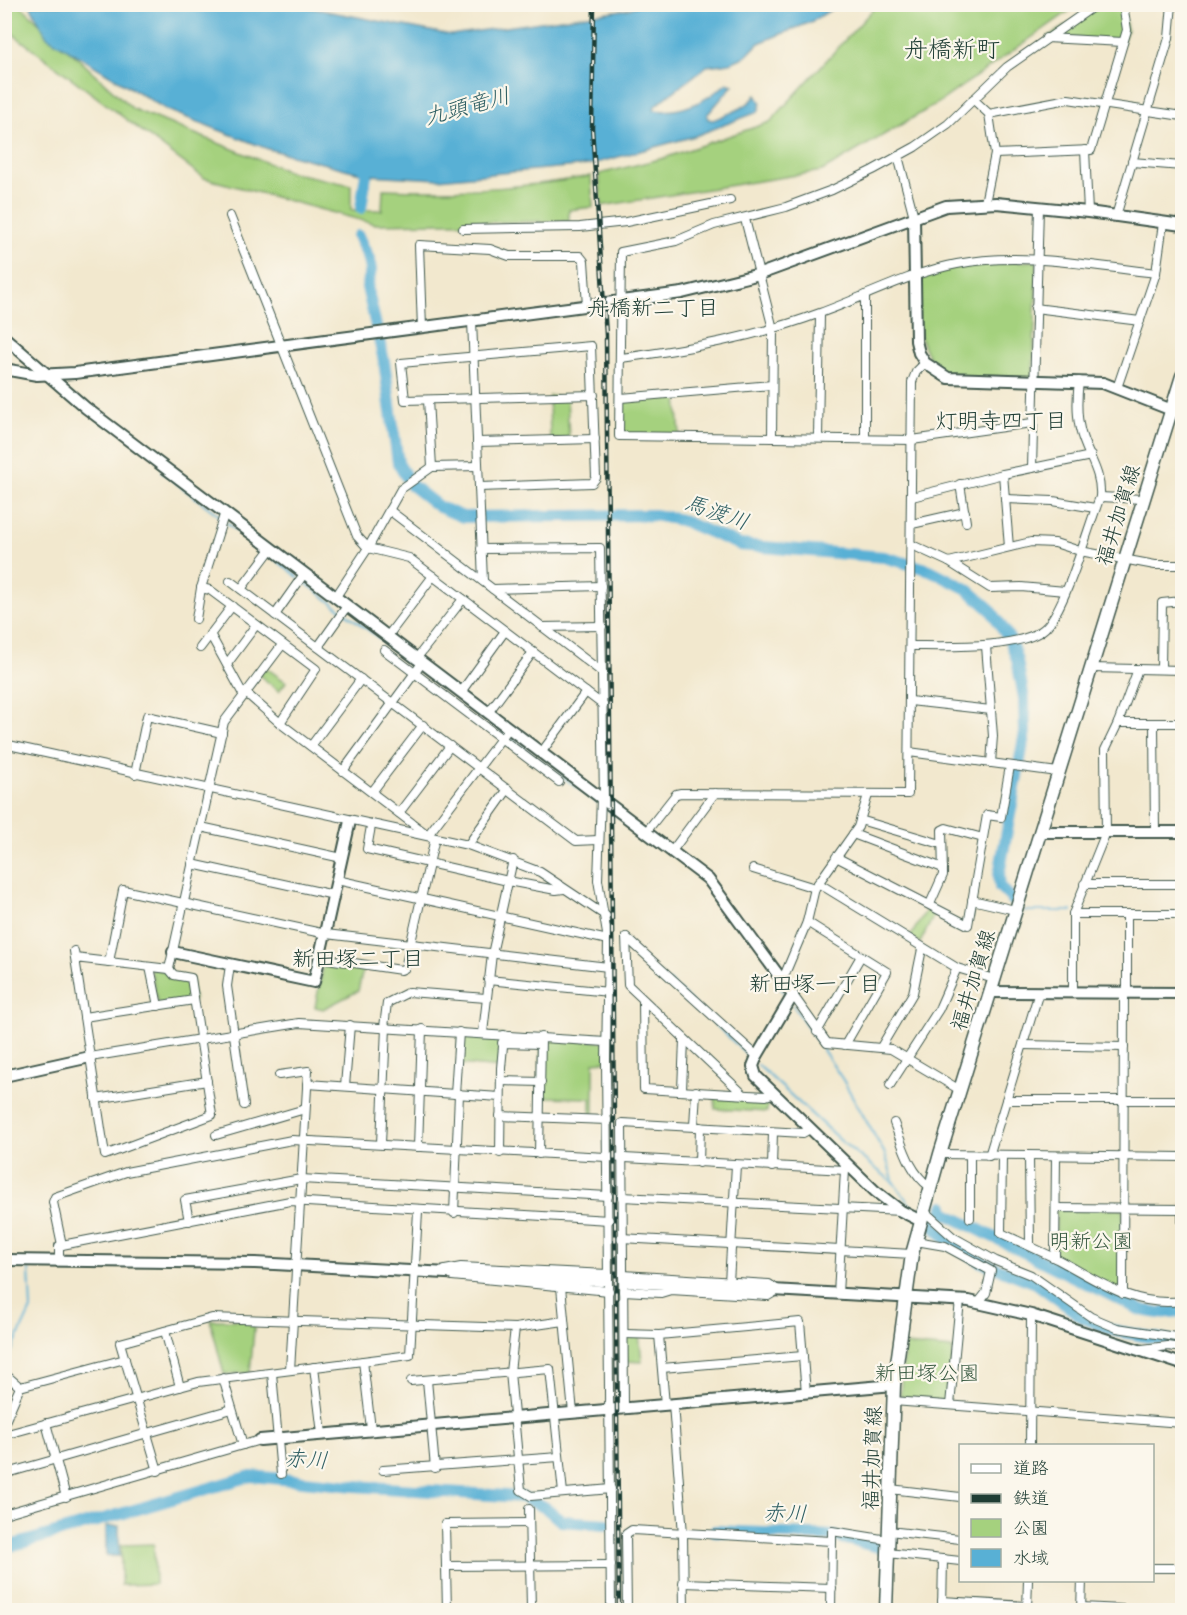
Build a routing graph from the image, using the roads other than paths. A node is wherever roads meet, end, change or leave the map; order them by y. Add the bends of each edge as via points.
1 (1097, 4) edge
2 (1123, 4) edge
3 (1172, 4) edge
4 (1046, 38) junction
5 (1123, 42) junction
6 (973, 99) junction
7 (1106, 105) junction
8 (1147, 111) junction
9 (989, 114) junction
10 (1182, 116) edge
11 (1085, 150) junction
12 (995, 154) junction
13 (898, 156) junction
14 (1132, 162) junction
15 (1182, 166) edge
16 (730, 200) dead end
17 (985, 203) junction
18 (1039, 207) junction
19 (1088, 212) junction
20 (230, 216) dead end
21 (1116, 216) junction
22 (914, 217) junction
23 (745, 219) junction
24 (1163, 223) junction
25 (1182, 225) edge
26 (463, 229) dead end
27 (1037, 261) junction
28 (1156, 273) junction
29 (760, 274) junction
30 (914, 276) junction
31 (866, 295) junction
32 (622, 302) junction
33 (587, 306) junction
34 (1035, 308) junction
35 (820, 314) junction
36 (472, 321) junction
37 (1140, 321) junction
38 (422, 328) junction
39 (773, 329) junction
40 (4, 337) edge
41 (281, 345) junction
42 (474, 356) junction
43 (621, 358) junction
44 (925, 363) junction
45 (4, 369) edge
46 (49, 375) junction
47 (1182, 376) edge
48 (1033, 381) junction
49 (1079, 381) junction
50 (772, 385) junction
51 (1117, 388) junction
52 (594, 395) junction
53 (475, 398) junction
54 (621, 398) junction
55 (428, 400) junction
56 (1177, 412) edge
57 (1032, 423) junction
58 (772, 437) junction
59 (818, 438) junction
60 (595, 439) junction
61 (865, 439) junction
62 (912, 440) junction
63 (477, 442) junction
64 (1091, 456) junction
65 (478, 466) junction
66 (432, 467) junction
67 (1032, 468) junction
68 (1003, 474) junction
69 (960, 484) junction
70 (479, 487) junction
71 (1100, 496) junction
72 (912, 497) junction
73 (1005, 499) junction
74 (1143, 499) junction
75 (1095, 508) junction
76 (389, 510) junction
77 (964, 512) junction
78 (224, 514) junction
79 (966, 522) dead end
80 (912, 524) junction
81 (912, 545) junction
82 (1009, 547) junction
83 (368, 549) junction
84 (481, 549) junction
85 (1080, 551) junction
86 (269, 552) junction
87 (1125, 558) junction
88 (949, 562) junction
89 (1182, 565) edge
90 (433, 576) junction
91 (302, 577) junction
92 (230, 581) dead end
93 (483, 581) junction
94 (601, 586) junction
95 (201, 588) junction
96 (493, 589) junction
97 (241, 590) junction
98 (1065, 591) junction
99 (335, 598) junction
100 (463, 599) junction
101 (1182, 601) edge
102 (232, 606) junction
103 (344, 610) junction
104 (275, 615) junction
105 (196, 619) dead end
106 (256, 625) junction
107 (602, 626) junction
108 (542, 627) junction
109 (505, 631) junction
110 (210, 634) junction
111 (387, 637) junction
112 (282, 645) junction
113 (318, 646) junction
114 (910, 646) junction
115 (986, 646) junction
116 (200, 648) dead end
117 (384, 650) dead end
118 (533, 652) junction
119 (227, 664) junction
120 (418, 666) junction
121 (1090, 668) junction
122 (1138, 669) junction
123 (1161, 669) junction
124 (1182, 670) edge
125 (603, 673) junction
126 (361, 679) junction
127 (461, 692) junction
128 (586, 692) junction
129 (245, 694) junction
130 (910, 701) junction
131 (393, 703) junction
132 (603, 705) junction
133 (991, 710) junction
134 (488, 713) junction
135 (280, 723) junction
136 (1118, 723) junction
137 (1182, 723) edge
138 (1154, 724) junction
139 (423, 725) junction
140 (222, 733) junction
141 (505, 733) junction
142 (4, 744) edge
143 (311, 746) junction
144 (450, 746) junction
145 (909, 752) junction
146 (541, 753) junction
147 (991, 763) junction
148 (1010, 766) junction
149 (479, 768) junction
150 (343, 771) junction
151 (1058, 772) junction
152 (135, 774) junction
153 (558, 782) dead end
154 (508, 789) junction
155 (209, 790) junction
156 (372, 792) junction
157 (715, 793) junction
158 (868, 795) junction
159 (602, 801) junction
160 (399, 813) junction
161 (860, 820) junction
162 (350, 821) junction
163 (371, 826) junction
164 (201, 827) junction
165 (646, 832) junction
166 (1040, 832) junction
167 (1106, 832) junction
168 (1155, 832) junction
169 (1182, 832) edge
170 (853, 834) junction
171 (431, 837) junction
172 (983, 838) junction
173 (598, 840) junction
174 (941, 844) junction
175 (468, 845) junction
176 (672, 851) junction
177 (836, 857) junction
178 (342, 858) junction
179 (513, 860) junction
180 (429, 863) junction
181 (192, 864) junction
182 (943, 868) junction
183 (753, 869) dead end
184 (337, 880) junction
185 (508, 881) junction
186 (1084, 884) junction
187 (1182, 884) edge
188 (817, 885) junction
189 (564, 889) junction
190 (334, 895) junction
191 (422, 899) junction
192 (972, 900) junction
193 (183, 903) junction
194 (930, 904) junction
195 (1015, 910) junction
196 (1073, 914) junction
197 (1127, 914) junction
198 (1182, 914) edge
199 (500, 916) junction
200 (606, 916) junction
201 (807, 922) junction
202 (326, 934) junction
203 (608, 940) junction
204 (411, 944) junction
205 (922, 949) junction
206 (173, 952) junction
207 (492, 954) junction
208 (861, 956) junction
209 (320, 958) junction
210 (109, 962) junction
211 (230, 965) junction
212 (150, 967) junction
213 (608, 968) junction
214 (957, 968) junction
215 (169, 969) junction
216 (994, 979) junction
217 (488, 980) junction
218 (782, 981) junction
219 (609, 992) junction
220 (990, 992) junction
221 (1039, 992) junction
222 (1073, 992) junction
223 (1126, 993) junction
224 (1182, 993) edge
225 (793, 995) junction
226 (486, 998) junction
227 (194, 1000) junction
228 (643, 1000) junction
229 (158, 1005) junction
230 (84, 1017) junction
231 (350, 1025) junction
232 (385, 1027) junction
233 (422, 1029) junction
234 (459, 1032) junction
235 (817, 1032) junction
236 (233, 1033) junction
237 (483, 1033) junction
238 (200, 1039) junction
239 (503, 1039) junction
240 (684, 1040) junction
241 (541, 1041) junction
242 (606, 1042) junction
243 (845, 1045) junction
244 (1023, 1045) junction
245 (881, 1047) junction
246 (1124, 1047) junction
247 (756, 1056) junction
248 (90, 1057) junction
249 (907, 1059) junction
250 (4, 1076) edge
251 (279, 1076) dead end
252 (207, 1081) junction
253 (501, 1081) junction
254 (540, 1082) junction
255 (307, 1084) junction
256 (890, 1085) dead end
257 (345, 1086) junction
258 (384, 1089) junction
259 (682, 1090) junction
260 (960, 1090) junction
261 (420, 1091) junction
262 (696, 1091) junction
263 (457, 1094) junction
264 (743, 1094) junction
265 (772, 1094) junction
266 (500, 1097) junction
267 (96, 1099) junction
268 (1006, 1100) junction
269 (1124, 1100) junction
270 (1182, 1100) edge
271 (244, 1105) dead end
272 (305, 1109) junction
273 (500, 1116) junction
274 (540, 1118) junction
275 (607, 1120) junction
276 (894, 1123) dead end
277 (697, 1127) junction
278 (810, 1129) junction
279 (773, 1132) junction
280 (216, 1135) dead end
281 (304, 1141) junction
282 (381, 1144) junction
283 (418, 1147) junction
284 (456, 1150) junction
285 (941, 1151) junction
286 (500, 1152) junction
287 (539, 1154) junction
288 (970, 1156) junction
289 (989, 1156) junction
290 (1002, 1156) junction
291 (1029, 1156) junction
292 (1056, 1156) junction
293 (1123, 1156) junction
294 (1182, 1157) edge
295 (608, 1158) junction
296 (622, 1159) junction
297 (699, 1163) junction
298 (736, 1165) junction
299 (772, 1167) junction
300 (848, 1169) junction
301 (301, 1179) junction
302 (930, 1187) junction
303 (454, 1188) junction
304 (608, 1196) junction
305 (622, 1197) junction
306 (734, 1203) junction
307 (300, 1204) junction
308 (1056, 1208) junction
309 (842, 1209) junction
310 (1123, 1209) junction
311 (418, 1210) junction
312 (901, 1211) junction
313 (454, 1213) junction
314 (922, 1216) junction
315 (970, 1218) dead end
316 (609, 1220) junction
317 (189, 1221) junction
318 (621, 1238) junction
319 (916, 1241) junction
320 (731, 1244) junction
321 (62, 1245) junction
322 (1030, 1245) junction
323 (840, 1251) junction
324 (912, 1254) junction
325 (1055, 1258) junction
326 (4, 1260) edge
327 (59, 1260) junction
328 (295, 1265) junction
329 (414, 1270) junction
330 (436, 1272) junction
331 (605, 1277) junction
332 (729, 1282) junction
333 (625, 1283) junction
334 (561, 1287) junction
335 (778, 1290) junction
336 (609, 1292) junction
337 (838, 1294) junction
338 (1123, 1294) junction
339 (905, 1297) junction
340 (960, 1300) junction
341 (1182, 1301) edge
342 (979, 1302) junction
343 (1031, 1315) junction
344 (293, 1321) junction
345 (564, 1321) junction
346 (412, 1326) junction
347 (515, 1328) junction
348 (165, 1331) junction
349 (624, 1334) junction
350 (658, 1335) junction
351 (1182, 1338) edge
352 (1182, 1348) edge
353 (1137, 1350) junction
354 (803, 1356) junction
355 (125, 1359) junction
356 (363, 1361) junction
357 (1182, 1364) edge
358 (314, 1367) junction
359 (662, 1368) junction
360 (290, 1370) junction
361 (510, 1372) junction
362 (272, 1373) junction
363 (5, 1374) edge
364 (224, 1378) junction
365 (427, 1380) junction
366 (411, 1381) dead end
367 (894, 1385) junction
368 (20, 1387) junction
369 (180, 1387) junction
370 (806, 1392) junction
371 (137, 1398) junction
372 (893, 1401) junction
373 (669, 1404) junction
374 (950, 1405) junction
375 (624, 1408) junction
376 (232, 1409) junction
377 (611, 1409) junction
378 (1031, 1410) junction
379 (573, 1413) junction
380 (555, 1414) junction
381 (514, 1417) junction
382 (46, 1423) junction
383 (1182, 1423) edge
384 (4, 1424) edge
385 (431, 1425) junction
386 (371, 1429) junction
387 (147, 1434) junction
388 (322, 1434) junction
389 (4, 1435) edge
390 (278, 1437) junction
391 (260, 1440) joint
392 (1030, 1444) edge
393 (243, 1445) junction
394 (559, 1457) junction
395 (56, 1460) junction
396 (517, 1460) junction
397 (435, 1468) junction
398 (383, 1470) dead end
399 (158, 1471) junction
400 (4, 1474) edge
401 (281, 1474) dead end
402 (611, 1489) junction
403 (890, 1490) junction
404 (563, 1493) junction
405 (66, 1497) junction
406 (959, 1497) edge
407 (529, 1509) dead end
408 (4, 1514) edge
409 (529, 1523) junction
410 (683, 1534) junction
411 (888, 1535) junction
412 (959, 1539) edge
413 (832, 1541) junction
414 (888, 1553) junction
415 (943, 1559) junction
416 (959, 1561) edge
417 (530, 1565) junction
418 (611, 1565) junction
419 (446, 1566) junction
420 (1154, 1568) edge
421 (1182, 1568) edge
422 (1028, 1582) edge
423 (1082, 1582) edge
424 (683, 1583) junction
425 (832, 1588) junction
426 (942, 1601) junction
427 (1027, 1608) edge
428 (1081, 1609) edge
429 (611, 1610) edge
430 (447, 1611) edge
431 (531, 1611) edge
432 (587, 1611) edge
433 (627, 1611) edge
434 (684, 1611) edge
435 (831, 1611) edge
436 (886, 1611) edge
437 (942, 1611) edge
438 (1143, 1611) edge

1 - 4 street
2 - 5 street via 1127,30
3 - 8 street via 1168,38
4 - 5 street
4 - 6 street
5 - 7 street
6 - 9 street
6 - 13 street via 948,124
7 - 8 street
7 - 9 street via 1068,99
7 - 11 street via 1090,150
8 - 10 street
8 - 14 street
9 - 12 street
11 - 12 street
11 - 19 street
12 - 17 street
13 - 22 street
13 - 23 street via 832,190
14 - 15 street
14 - 21 street
16 - 26 street via 592,226
17 - 18 street
17 - 22 street via 946,206
18 - 19 street
18 - 27 street
19 - 21 street
20 - 41 street
21 - 24 street
22 - 29 street
22 - 30 street
23 - 29 street
23 - 32 street via 714,225 676,241 621,252
24 - 25 street
24 - 28 street
27 - 28 street
27 - 30 street via 987,260
27 - 34 street
28 - 37 street
29 - 32 street via 682,293
29 - 39 street
30 - 31 street
30 - 44 street via 914,330
31 - 35 street
31 - 61 street
32 - 33 street
32 - 43 street
33 - 36 street
33 - 38 street via 584,261 580,256 509,256 490,249 419,245
34 - 37 street
34 - 48 street
35 - 39 street
35 - 59 street
36 - 38 street
36 - 42 street
37 - 51 street
38 - 41 street
39 - 43 street via 680,350
39 - 50 street
40 - 46 street
41 - 46 street
41 - 83 street via 357,536
42 - 52 street via 591,346
42 - 53 street
42 - 55 street via 401,363 405,400
43 - 54 street
44 - 48 street via 959,381
44 - 62 street via 912,382
45 - 46 street
46 - 78 street
47 - 56 main road, 福井加賀線
48 - 49 street
48 - 57 street
49 - 51 street
49 - 64 street via 1080,430
50 - 54 street
50 - 58 street
51 - 56 street
52 - 53 street
52 - 60 street
53 - 55 street
53 - 63 street
54 - 58 street via 619,436
55 - 66 street
56 - 74 main road, 福井加賀線
57 - 62 street
57 - 67 street
58 - 59 street
59 - 61 street
60 - 63 street
60 - 70 street via 596,478 592,483
61 - 62 street
62 - 72 street
63 - 65 street
64 - 67 street
64 - 71 street via 1101,483
65 - 66 street
65 - 70 street
66 - 76 street via 401,489
67 - 68 street
68 - 69 street
68 - 73 street
69 - 72 street
69 - 77 street
70 - 84 street
71 - 74 street
71 - 75 street
72 - 80 street
73 - 75 street
73 - 82 street
74 - 87 main road, 福井加賀線
75 - 85 street
76 - 83 street
76 - 93 street
77 - 79 street
77 - 80 street
78 - 86 street
78 - 95 street
80 - 81 street
81 - 88 street
81 - 114 street
82 - 85 street via 1031,542 1055,543
82 - 88 street
83 - 90 street via 409,558
83 - 99 street
84 - 93 street
84 - 94 street via 600,548
85 - 87 street
85 - 98 street
86 - 91 street
86 - 97 street
87 - 89 street via 1155,565
87 - 121 main road, 福井加賀線
88 - 98 street via 990,588
90 - 100 street
90 - 111 street
91 - 99 street
91 - 104 street
92 - 97 street
93 - 96 street
94 - 96 street
94 - 107 street
95 - 102 street
95 - 105 street
96 - 108 street
97 - 104 street
98 - 115 street via 1058,612 1038,633
99 - 103 street
100 - 109 street
100 - 120 street
101 - 123 street via 1162,603
102 - 106 street
102 - 110 street
103 - 111 street
103 - 113 street
104 - 113 street
106 - 112 street
106 - 119 street
107 - 108 street
107 - 125 street
108 - 125 street
109 - 118 street
109 - 127 street
110 - 116 street
110 - 119 street
111 - 120 street
112 - 129 street
112 - 135 street via 316,669
113 - 126 street
114 - 115 street
114 - 130 street
115 - 133 street
117 - 120 street
118 - 128 street
118 - 134 street
119 - 129 street
120 - 127 street
120 - 131 street
120 - 141 street
121 - 122 street
121 - 151 main road, 福井加賀線
122 - 123 street
122 - 136 street
123 - 124 street
125 - 132 street
126 - 131 street
126 - 143 street
127 - 134 street
128 - 132 street
128 - 146 street
129 - 135 street
129 - 140 street via 224,722
130 - 133 street
130 - 145 street
131 - 139 street
131 - 150 street
132 - 159 street
133 - 147 street
134 - 141 street
135 - 143 street
136 - 138 street
136 - 167 street via 1105,750
137 - 138 street
138 - 168 street
139 - 144 street
139 - 156 street
140 - 152 street via 147,716
140 - 155 street
141 - 146 street
141 - 149 street
141 - 153 street
142 - 152 street
143 - 150 street
144 - 149 street
144 - 160 street
145 - 147 street
145 - 158 street via 908,794
146 - 159 street
147 - 148 street
148 - 151 street
148 - 172 street via 1001,817 987,815
149 - 154 street
149 - 171 street
150 - 156 street
151 - 166 main road, 福井加賀線
152 - 155 street
154 - 173 street via 576,841
154 - 175 street
155 - 162 street
155 - 164 street
156 - 160 street
157 - 158 street
157 - 165 street via 676,794
157 - 176 street
158 - 161 street
159 - 165 street
159 - 173 street
160 - 171 street
161 - 170 street
161 - 174 street
162 - 163 street
162 - 178 street
163 - 171 street
163 - 180 street via 367,849
164 - 178 street
164 - 181 street
165 - 176 street
166 - 167 street
166 - 195 main road, 福井加賀線
167 - 168 street
167 - 186 street
168 - 169 street
170 - 177 street
170 - 182 street
171 - 175 street
171 - 180 street
172 - 174 street via 946,828 942,830
172 - 192 street
173 - 200 street via 598,880
174 - 182 street
175 - 179 street
176 - 218 street via 715,885
177 - 188 street
177 - 194 street
178 - 184 street
179 - 185 street
179 - 189 street
180 - 185 street
180 - 191 street
181 - 190 street
181 - 193 street
182 - 194 street
183 - 188 street
184 - 190 street
184 - 191 street
185 - 189 street via 556,891
185 - 199 street
186 - 187 street
186 - 196 street
188 - 201 street
188 - 205 street
189 - 200 street
190 - 202 street
191 - 199 street
191 - 204 street
192 - 194 street via 968,925
192 - 195 street
193 - 202 street
193 - 206 street
193 - 210 street via 123,890
195 - 216 main road, 福井加賀線
196 - 197 street
196 - 222 street
197 - 198 street
197 - 223 street
199 - 203 street
199 - 207 street
200 - 203 street
201 - 208 street
201 - 218 street
202 - 204 street
202 - 209 street
203 - 213 street
204 - 207 street
204 - 209 street via 405,968 401,970
205 - 214 street
205 - 245 street via 913,993
206 - 211 street
206 - 215 street
207 - 213 street
207 - 217 street
208 - 235 street
208 - 243 street via 887,972 887,976
209 - 211 street via 316,978 311,983
210 - 212 street
210 - 230 street via 74,954
211 - 236 street via 227,986
212 - 215 street
212 - 229 street
213 - 219 street
214 - 216 street
214 - 249 street via 939,1009
215 - 227 street via 174,975 191,978
216 - 220 main road, 福井加賀線
217 - 219 street
217 - 226 street
218 - 225 street
219 - 242 street
220 - 221 street
220 - 260 main road, 福井加賀線
221 - 222 street
221 - 244 street
222 - 223 street
223 - 224 street
223 - 246 street
225 - 235 street
225 - 247 street
226 - 232 street via 410,992 387,1003
226 - 237 street
227 - 229 street
227 - 238 street
228 - 240 street
228 - 247 street via 628,985 626,937
228 - 259 street via 644,1089
229 - 230 street
230 - 248 street
231 - 232 street
231 - 236 street via 299,1023
231 - 257 street
232 - 233 street
232 - 258 street
233 - 234 street
233 - 261 street
234 - 237 street
234 - 263 street
235 - 243 street via 827,1043
236 - 238 street
236 - 271 street
237 - 239 street
238 - 248 street
238 - 252 street
239 - 241 street
239 - 253 street
240 - 259 street
240 - 264 street
241 - 242 street
241 - 254 street
242 - 275 street
243 - 245 street
244 - 246 street
244 - 268 street
245 - 249 street
246 - 269 street
247 - 265 street via 753,1071
248 - 250 street
248 - 267 street
249 - 256 street
249 - 260 street
251 - 255 street via 308,1071
252 - 267 street
252 - 267 street via 213,1115 105,1155
253 - 254 street
253 - 266 street
254 - 274 street
255 - 257 street
255 - 272 street
257 - 258 street
258 - 261 street
258 - 282 street
259 - 262 street
260 - 285 main road, 福井加賀線
261 - 263 street
261 - 283 street
262 - 264 street
262 - 277 street
263 - 266 street
263 - 284 street
264 - 265 street
265 - 278 street
266 - 273 street
268 - 269 street
268 - 289 street
269 - 270 street
269 - 293 street
272 - 280 street
272 - 281 street
273 - 274 street
273 - 286 street
274 - 275 street
274 - 287 street
275 - 295 street
276 - 302 street via 906,1157
277 - 279 street
277 - 296 street via 622,1123
277 - 297 street
278 - 279 street via 803,1133
278 - 300 street
279 - 299 street
281 - 282 street
281 - 301 street
281 - 321 street via 292,1140 126,1172 56,1197 53,1202
282 - 283 street
283 - 284 street
284 - 286 street
284 - 303 street
285 - 288 street
285 - 302 main road, 福井加賀線
286 - 287 street
287 - 295 street
288 - 289 street
288 - 315 street
289 - 290 street
290 - 291 street
290 - 322 street via 1001,1233
291 - 292 street
291 - 322 street
292 - 293 street
292 - 308 street
293 - 294 street
293 - 310 street
295 - 296 street
295 - 304 street
296 - 297 street
296 - 305 street
297 - 298 street
298 - 299 street
298 - 306 street
299 - 300 street
300 - 309 street
300 - 312 street
301 - 303 street
301 - 307 street
301 - 317 street via 185,1200
302 - 314 main road, 福井加賀線
303 - 304 street
303 - 313 street
304 - 316 street
305 - 306 street
305 - 318 street
306 - 309 street
306 - 320 street
307 - 311 street
307 - 317 street via 290,1201
307 - 328 street
308 - 310 street
308 - 325 street
309 - 312 street
309 - 323 street
310 - 338 street
310 - 341 street via 1182,1209
311 - 313 street
311 - 329 street
312 - 314 street
313 - 316 street
314 - 319 main road, 福井加賀線
314 - 351 street via 996,1261 1031,1275 1092,1317 1117,1328
316 - 331 street
317 - 321 street
318 - 320 street
318 - 333 street
319 - 324 main road, 福井加賀線
319 - 342 street via 945,1246 991,1271 986,1293
320 - 323 street
320 - 332 street
321 - 327 street
322 - 325 street
323 - 324 street
323 - 337 street
324 - 339 main road, 福井加賀線
325 - 338 street
326 - 327 street
327 - 328 street
328 - 329 street
328 - 344 street
329 - 330 street
329 - 346 street
330 - 331 street
330 - 334 street via 461,1279
331 - 336 street
332 - 333 street
332 - 335 street via 769,1284
333 - 335 street
333 - 349 street
334 - 336 street
334 - 345 street
335 - 337 street
336 - 377 street
337 - 339 street
338 - 341 street via 1155,1303
339 - 340 street
339 - 367 main road, 福井加賀線
340 - 342 street
340 - 374 street
342 - 343 street
343 - 353 street
343 - 378 street
344 - 346 street
344 - 348 street via 212,1318
344 - 360 street
345 - 347 street
345 - 379 street
346 - 347 street
346 - 356 street via 410,1354
347 - 361 street
348 - 355 street via 120,1343
348 - 369 street
349 - 350 street
349 - 375 street
350 - 354 street via 800,1322
350 - 359 street
352 - 353 street
353 - 357 street
354 - 359 street
354 - 370 street
355 - 368 street
355 - 371 street
356 - 358 street
356 - 386 street
358 - 360 street
358 - 388 street
359 - 373 street
360 - 362 street
361 - 365 street
361 - 380 street via 550,1369
361 - 381 street
362 - 364 street
362 - 390 street
363 - 368 street
364 - 369 street
364 - 376 street
365 - 366 street
365 - 385 street
367 - 370 street
367 - 372 main road, 福井加賀線
368 - 384 street
369 - 371 street
370 - 373 street
371 - 382 street
371 - 387 street
372 - 374 street
372 - 403 main road, 福井加賀線
373 - 375 street
373 - 410 street
374 - 378 street
375 - 377 street
376 - 387 street
376 - 393 street
377 - 379 street
377 - 402 street
378 - 383 street
378 - 392 street
379 - 380 street
380 - 381 street
380 - 394 street
381 - 385 street
381 - 396 street
382 - 389 street
382 - 395 street
385 - 386 street
385 - 397 street
386 - 388 street
387 - 395 street
387 - 399 street
388 - 390 street
390 - 391 street
390 - 401 street
391 - 393 street
393 - 399 street
394 - 396 street
394 - 404 street
395 - 400 street
395 - 405 street
396 - 397 street
396 - 404 street via 521,1490 531,1496
397 - 398 street
399 - 405 street
402 - 404 street
402 - 418 street
403 - 406 street
403 - 411 main road, 福井加賀線
405 - 408 street
407 - 409 street
409 - 417 street
409 - 419 street via 446,1524
410 - 413 street
410 - 424 street
410 - 433 street via 632,1530 626,1534
411 - 412 street
411 - 413 street via 832,1531
411 - 414 main road, 福井加賀線
413 - 425 street
414 - 415 street
414 - 436 main road, 福井加賀線
415 - 416 street
415 - 426 street
417 - 418 street
417 - 419 street
417 - 431 street
418 - 429 street
419 - 430 street
420 - 421 street
422 - 427 street
423 - 428 street
424 - 425 street
424 - 434 street
425 - 435 street
426 - 427 street
426 - 437 street
428 - 438 street
429 - 432 street

